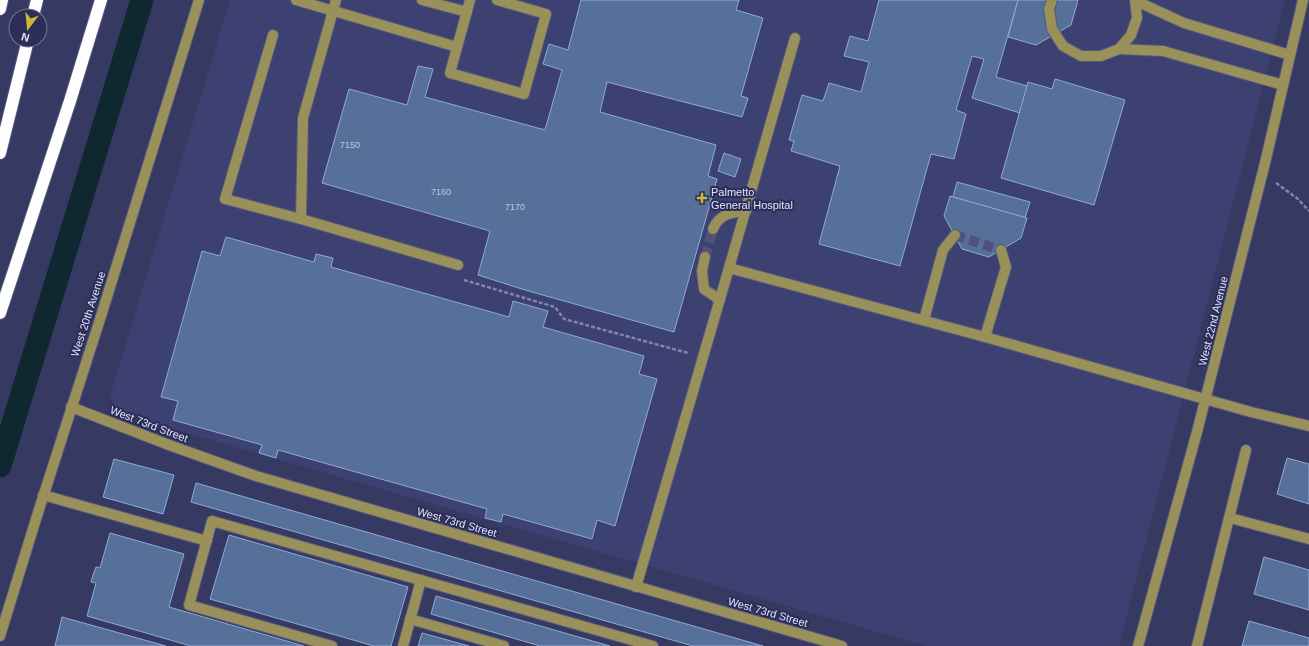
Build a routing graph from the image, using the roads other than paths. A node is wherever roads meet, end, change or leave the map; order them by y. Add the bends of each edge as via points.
1 (2, 0) edge
2 (101, 0) edge
3 (200, 0) edge
4 (296, 0) edge
5 (336, 0) edge
6 (422, 0) edge
7 (470, 0) edge
8 (497, 0) edge
9 (1052, 0) edge
10 (1135, 0) edge
11 (1303, 0) edge
12 (0, 8) edge
13 (333, 11) junction
14 (467, 12) junction
15 (274, 35) dead end
16 (795, 38) dead end
17 (457, 47) junction
18 (26, 48) edge
19 (1120, 49) junction
20 (1290, 54) junction
21 (1283, 85) junction
22 (0, 153) edge
23 (746, 212) junction
24 (301, 219) junction
25 (713, 228) tunnel mouth
26 (955, 235) dead end
27 (1001, 250) dead end
28 (705, 257) tunnel mouth
29 (458, 265) road end
30 (729, 268) junction
31 (720, 300) junction
32 (0, 313) edge
33 (924, 320) junction
34 (985, 337) junction
35 (1205, 399) junction
36 (71, 407) junction
37 (1309, 426) edge
38 (1246, 450) dead end
39 (43, 495) junction
40 (1230, 518) junction
41 (1309, 539) edge
42 (207, 542) junction
43 (421, 580) junction
44 (636, 587) junction
45 (410, 619) junction
46 (0, 636) edge
47 (332, 646) edge
48 (403, 646) edge
49 (504, 646) edge
50 (654, 646) edge
51 (842, 646) edge
52 (1138, 646) edge
53 (1197, 646) edge

1 - 12 highway
2 - 32 highway
3 - 36 street, West 20th Avenue
4 - 13 street
5 - 13 street
6 - 14 street
7 - 14 street
8 - 17 street via 546,14 524,94 450,74
9 - 19 street via 1049,9 1052,29 1063,46 1080,56 1101,56
10 - 19 street via 1137,18 1132,35
10 - 20 street via 1184,23
11 - 20 street, West 22nd Avenue
13 - 17 street
13 - 24 street via 303,118
14 - 17 street
15 - 24 street via 225,199
16 - 23 street
18 - 22 highway
19 - 21 street via 1164,51
20 - 21 street, West 22nd Avenue
21 - 35 street, West 22nd Avenue
23 - 25 street via 731,212 716,221
23 - 30 street
24 - 29 street
26 - 33 street via 943,250
27 - 34 street via 1006,267
28 - 31 street via 702,271 704,289
30 - 31 street
30 - 33 street
31 - 44 street
33 - 34 street
34 - 35 street
35 - 37 street
35 - 52 street, West 22nd Avenue
36 - 39 street, West 20th Avenue
36 - 44 street, West 73rd Street via 256,476
38 - 40 street
39 - 42 street
39 - 46 street, West 20th Avenue
40 - 41 street
40 - 53 street
42 - 43 street via 212,521
42 - 47 street via 189,606
43 - 45 street
43 - 50 street
44 - 51 street, West 73rd Street
45 - 48 street
45 - 49 street

